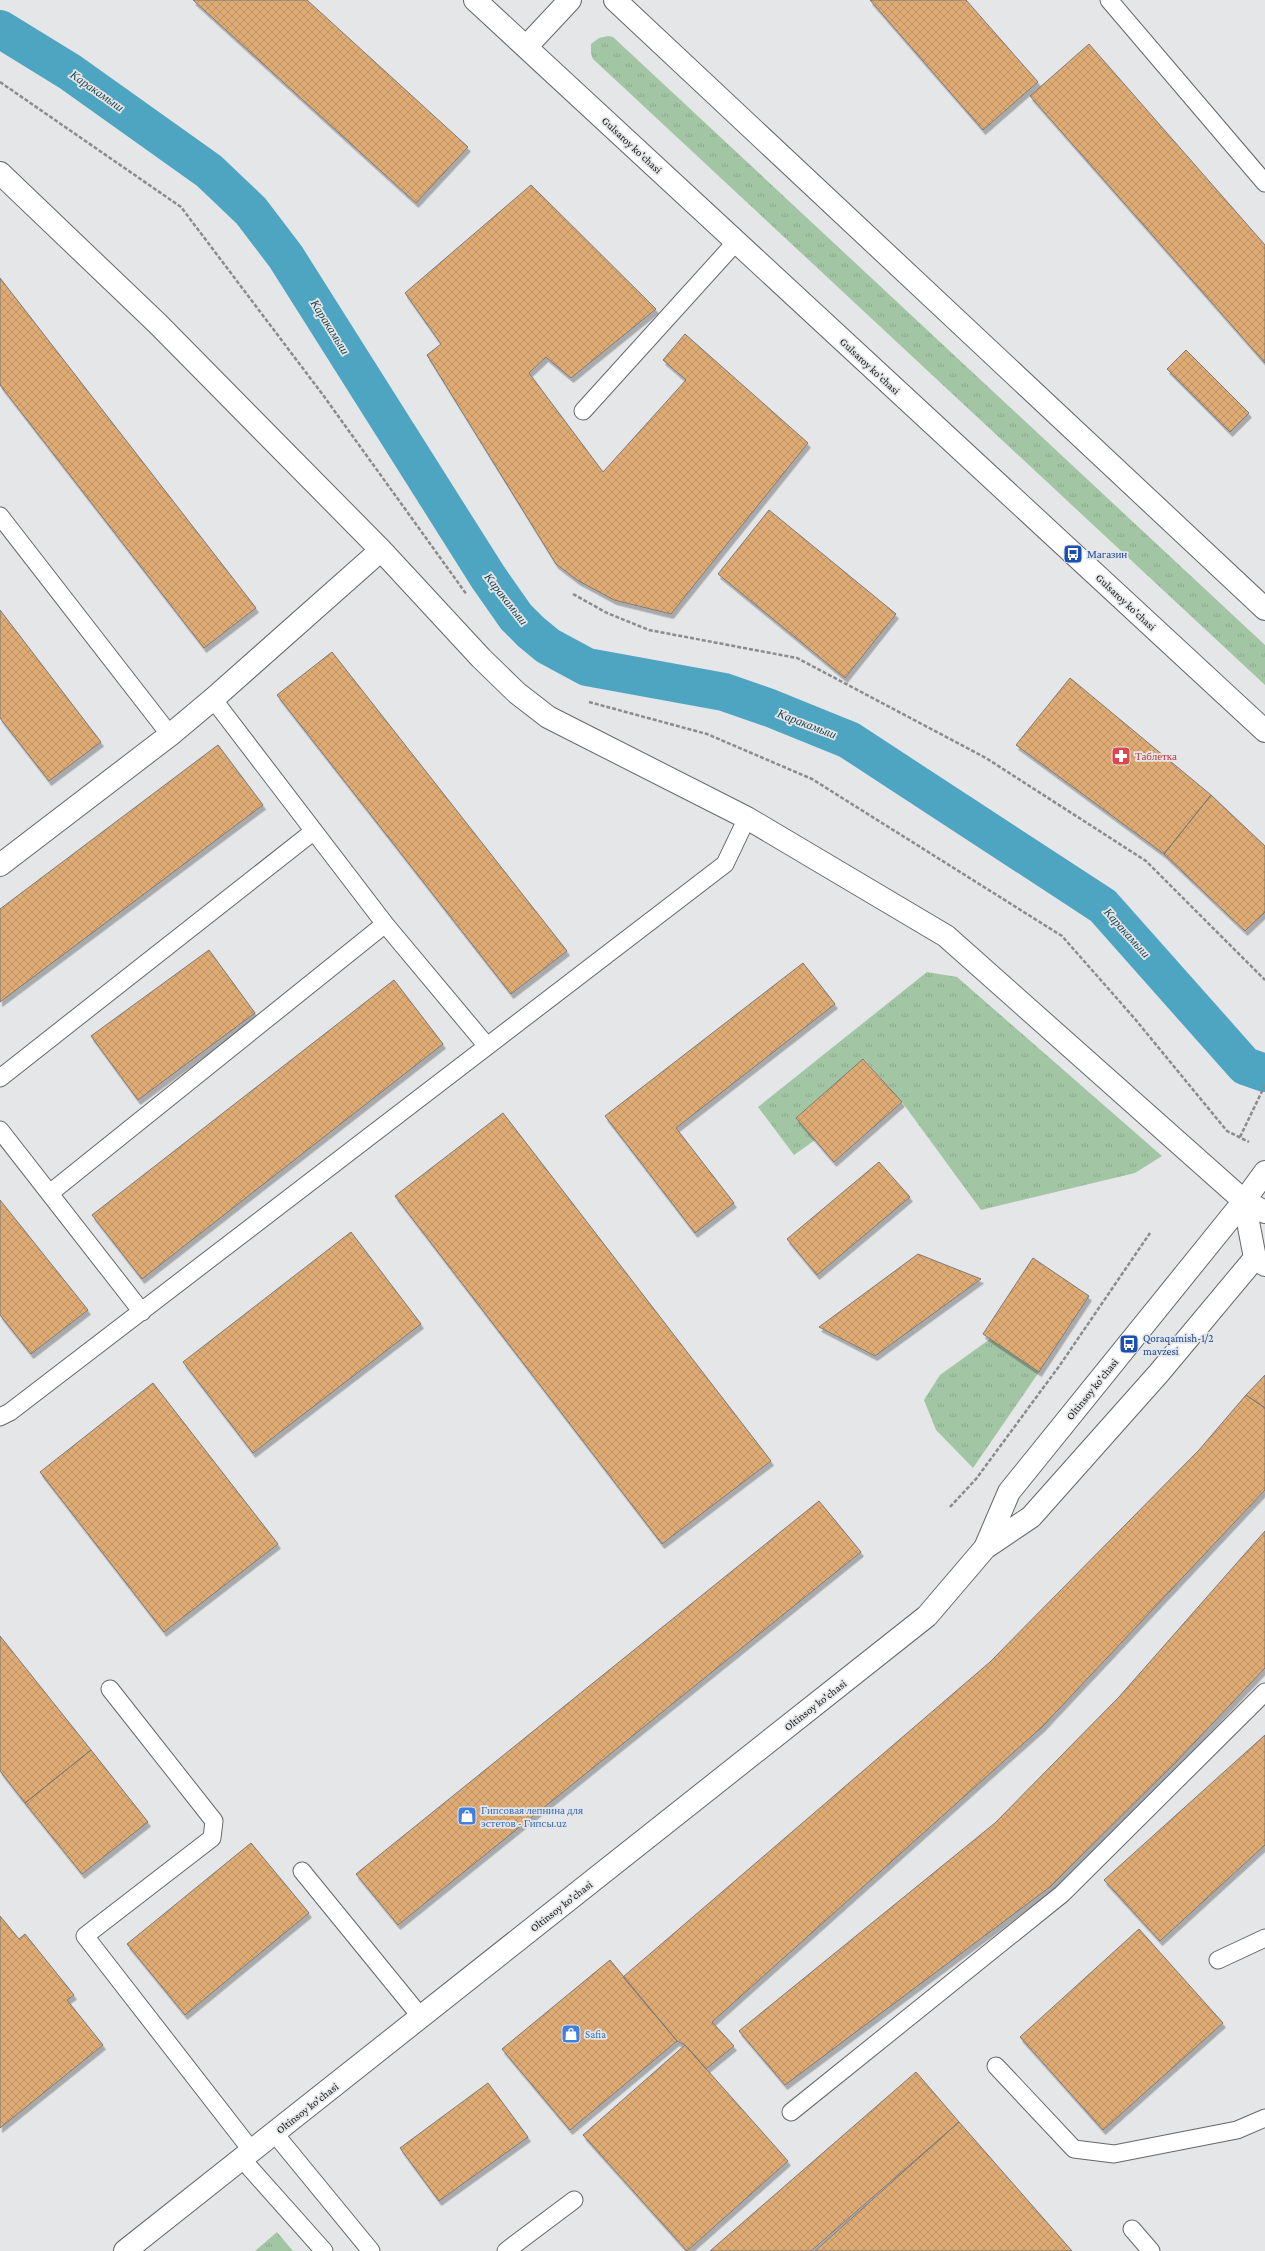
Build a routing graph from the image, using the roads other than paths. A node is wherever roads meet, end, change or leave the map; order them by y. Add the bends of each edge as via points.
1 (475, 0) edge
2 (570, 0) edge
3 (615, 0) edge
4 (1109, 0) edge
5 (526, 47) junction
6 (0, 173) edge
7 (1265, 183) edge
8 (736, 242) junction
9 (583, 411) dead end
10 (0, 516) edge
11 (381, 550) junction
12 (1265, 609) edge
13 (213, 700) junction
14 (1265, 731) edge
15 (170, 735) junction
16 (747, 818) junction
17 (314, 831) junction
18 (0, 865) edge
19 (385, 924) junction
20 (486, 1046) junction
21 (0, 1078) edge
22 (0, 1130) edge
23 (1265, 1172) edge
24 (50, 1193) junction
25 (1244, 1201) junction
26 (1265, 1212) edge
27 (1262, 1257) edge
28 (142, 1312) junction
29 (3, 1410) edge
30 (984, 1548) junction
31 (110, 1689) dead end
32 (1265, 1692) edge
33 (302, 1871) dead end
34 (1265, 1938) edge
35 (1218, 1960) dead end
36 (421, 2017) junction
37 (996, 2066) dead end
38 (791, 2112) dead end
39 (1265, 2118) edge
40 (275, 2134) junction
41 (247, 2155) junction
42 (574, 2200) dead end
43 (1132, 2229) dead end
44 (125, 2251) edge
45 (324, 2251) edge
46 (371, 2251) edge
47 (506, 2251) edge
48 (1151, 2251) edge

1 - 5 street, Gulsaroy ko'chasi
2 - 5 street
3 - 12 street
4 - 7 lane
5 - 8 street, Gulsaroy ko'chasi
6 - 11 street via 158,324
8 - 9 lane
8 - 14 street, Gulsaroy ko'chasi
10 - 15 lane
11 - 13 street
11 - 16 street via 481,658 517,693 548,717
13 - 15 street
13 - 17 lane
15 - 18 street
16 - 20 lane via 725,864
16 - 25 street via 946,936
17 - 19 lane
17 - 21 lane
19 - 20 lane
19 - 24 lane
20 - 28 lane
22 - 24 lane
23 - 25 street
24 - 28 lane
25 - 26 street
25 - 27 street
25 - 30 street, Oltinsoy ko'chasi via 1009,1492
27 - 30 street, Oltinsoy ko'chasi via 1031,1517
28 - 29 lane
30 - 36 street, Oltinsoy ko'chasi via 927,1616
31 - 41 lane via 214,1821 212,1838 85,1936
32 - 38 lane via 1062,1894
33 - 36 lane
34 - 35 lane
36 - 40 street, Oltinsoy ko'chasi
37 - 39 lane via 1074,2149 1114,2154 1237,2130
40 - 41 street, Oltinsoy ko'chasi
40 - 46 lane
41 - 44 street, Oltinsoy ko'chasi
41 - 45 lane
42 - 47 lane
43 - 48 lane

